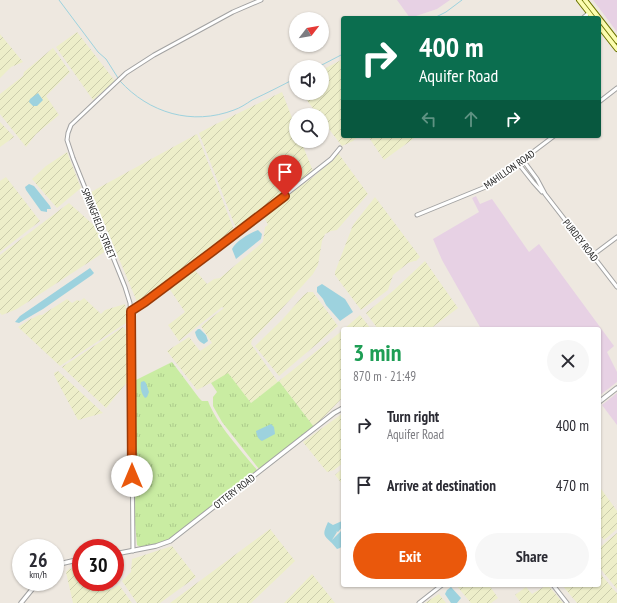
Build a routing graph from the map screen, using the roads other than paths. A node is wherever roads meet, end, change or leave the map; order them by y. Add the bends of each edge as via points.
1 (261, 0) edge
2 (579, 0) edge
3 (585, 0) edge
4 (589, 13) junction
5 (585, 16) edge
6 (591, 16) edge
7 (597, 16) edge
8 (601, 20) edge
9 (601, 29) edge
10 (617, 41) edge
11 (617, 49) edge
12 (617, 88) edge
13 (601, 100) edge
14 (551, 138) edge
15 (340, 148) dead end
16 (522, 160) junction
17 (518, 163) junction
18 (545, 194) junction
19 (417, 215) dead end
20 (617, 237) edge
21 (593, 256) junction
22 (617, 287) edge
23 (131, 311) junction
24 (617, 388) edge
25 (601, 400) edge
26 (341, 409) edge
27 (133, 551) junction
28 (124, 552) edge
29 (439, 587) edge
30 (555, 587) edge
31 (31, 591) edge
32 (21, 603) edge
33 (419, 603) edge
34 (567, 603) edge

1 - 23 street, SPRINGFIELD STREET via 233,12 138,64 69,129 67,140 73,158 125,287
2 - 4 main road
3 - 7 main road
4 - 5 street
4 - 6 main road
8 - 10 main road
9 - 11 main road
12 - 13 street
14 - 16 street, MAHILLON ROAD
15 - 23 street via 331,160
16 - 17 street, MAHILLON ROAD
16 - 18 street, PURDEY ROAD
17 - 18 street, PURDEY ROAD
17 - 19 street, MAHILLON ROAD via 488,186
18 - 21 street, PURDEY ROAD
20 - 21 street
21 - 22 street, PURDEY ROAD
23 - 27 street, SPRINGFIELD STREET
24 - 25 street
26 - 27 street, OTTERY ROAD via 170,541
27 - 28 street, OTTERY ROAD
29 - 33 street
30 - 34 street
31 - 32 street

